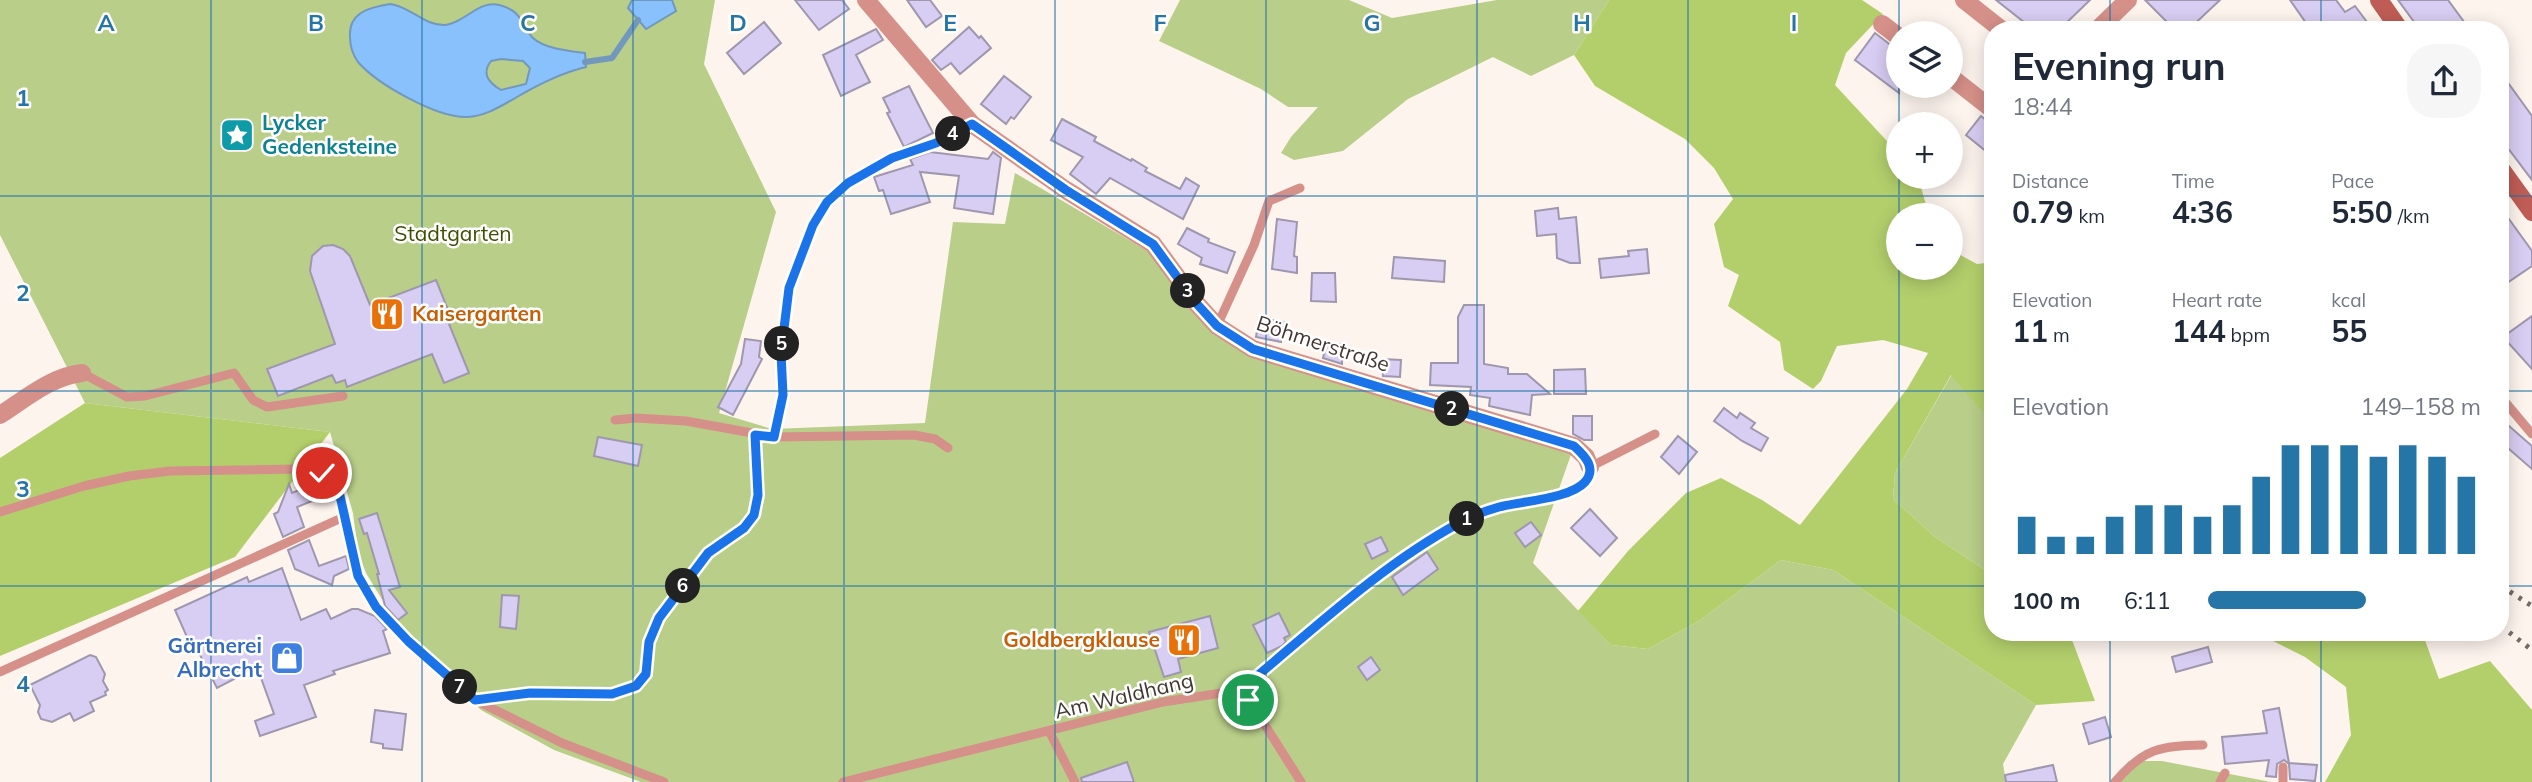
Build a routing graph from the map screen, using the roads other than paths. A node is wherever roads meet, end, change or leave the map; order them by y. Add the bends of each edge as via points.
1 (866, 0) edge
2 (1964, 0) edge
3 (2128, 0) edge
4 (2379, 0) edge
5 (1991, 21) edge
6 (2106, 21) edge
7 (2394, 21) edge
8 (1882, 24) dead end
9 (1886, 27) edge
10 (1963, 86) edge
11 (1984, 103) edge
12 (972, 124) junction
13 (2509, 180) edge
14 (1300, 188) dead end
15 (2532, 212) edge
16 (1217, 326) junction
17 (82, 373) joint
18 (343, 396) dead end
19 (2509, 407) edge
20 (0, 415) edge
21 (615, 420) dead end
22 (1655, 434) dead end
23 (2532, 434) edge
24 (755, 435) junction
25 (774, 437) junction
26 (948, 447) dead end
27 (1590, 467) junction
28 (0, 512) edge
29 (346, 516) junction
30 (0, 672) edge
31 (1241, 695) junction
32 (475, 700) junction
33 (1049, 731) junction
34 (2203, 745) dead end
35 (2283, 767) dead end
36 (664, 782) edge
37 (843, 782) edge
38 (1074, 782) edge
39 (1301, 782) edge
40 (2115, 782) edge
41 (2283, 782) edge

1 - 12 street, Böhmerstraße
2 - 5 street
3 - 6 street
4 - 7 street
8 - 9 street
10 - 11 street
12 - 16 street, Böhmerstraße via 1153,244
12 - 25 lane via 892,158 848,183 827,202 813,225 789,288 781,353 783,395
13 - 15 street
14 - 16 lane via 1269,201
16 - 27 street, Böhmerstraße via 1253,349 1574,446
17 - 18 lane via 127,397 145,397 234,373 253,400 267,407
17 - 20 street via 55,380
19 - 23 lane
21 - 24 lane via 686,421
22 - 27 lane
24 - 25 lane
24 - 32 lane via 758,495 754,515 744,528 708,553 659,618 649,642 646,674 636,686 612,694 530,693
25 - 26 lane via 914,435
27 - 31 lane via 1587,480 1576,489 1479,513 1404,558 1363,587 1250,682
28 - 29 lane via 129,475 297,469 322,473 338,487
29 - 30 lane
29 - 32 lane via 358,576 376,607
31 - 33 lane, Am Waldhang via 1214,693 1163,702
31 - 39 lane via 1253,706
32 - 36 lane via 562,743
33 - 37 lane, Am Waldhang
33 - 38 lane
34 - 40 lane via 2166,746 2132,763
35 - 41 lane

